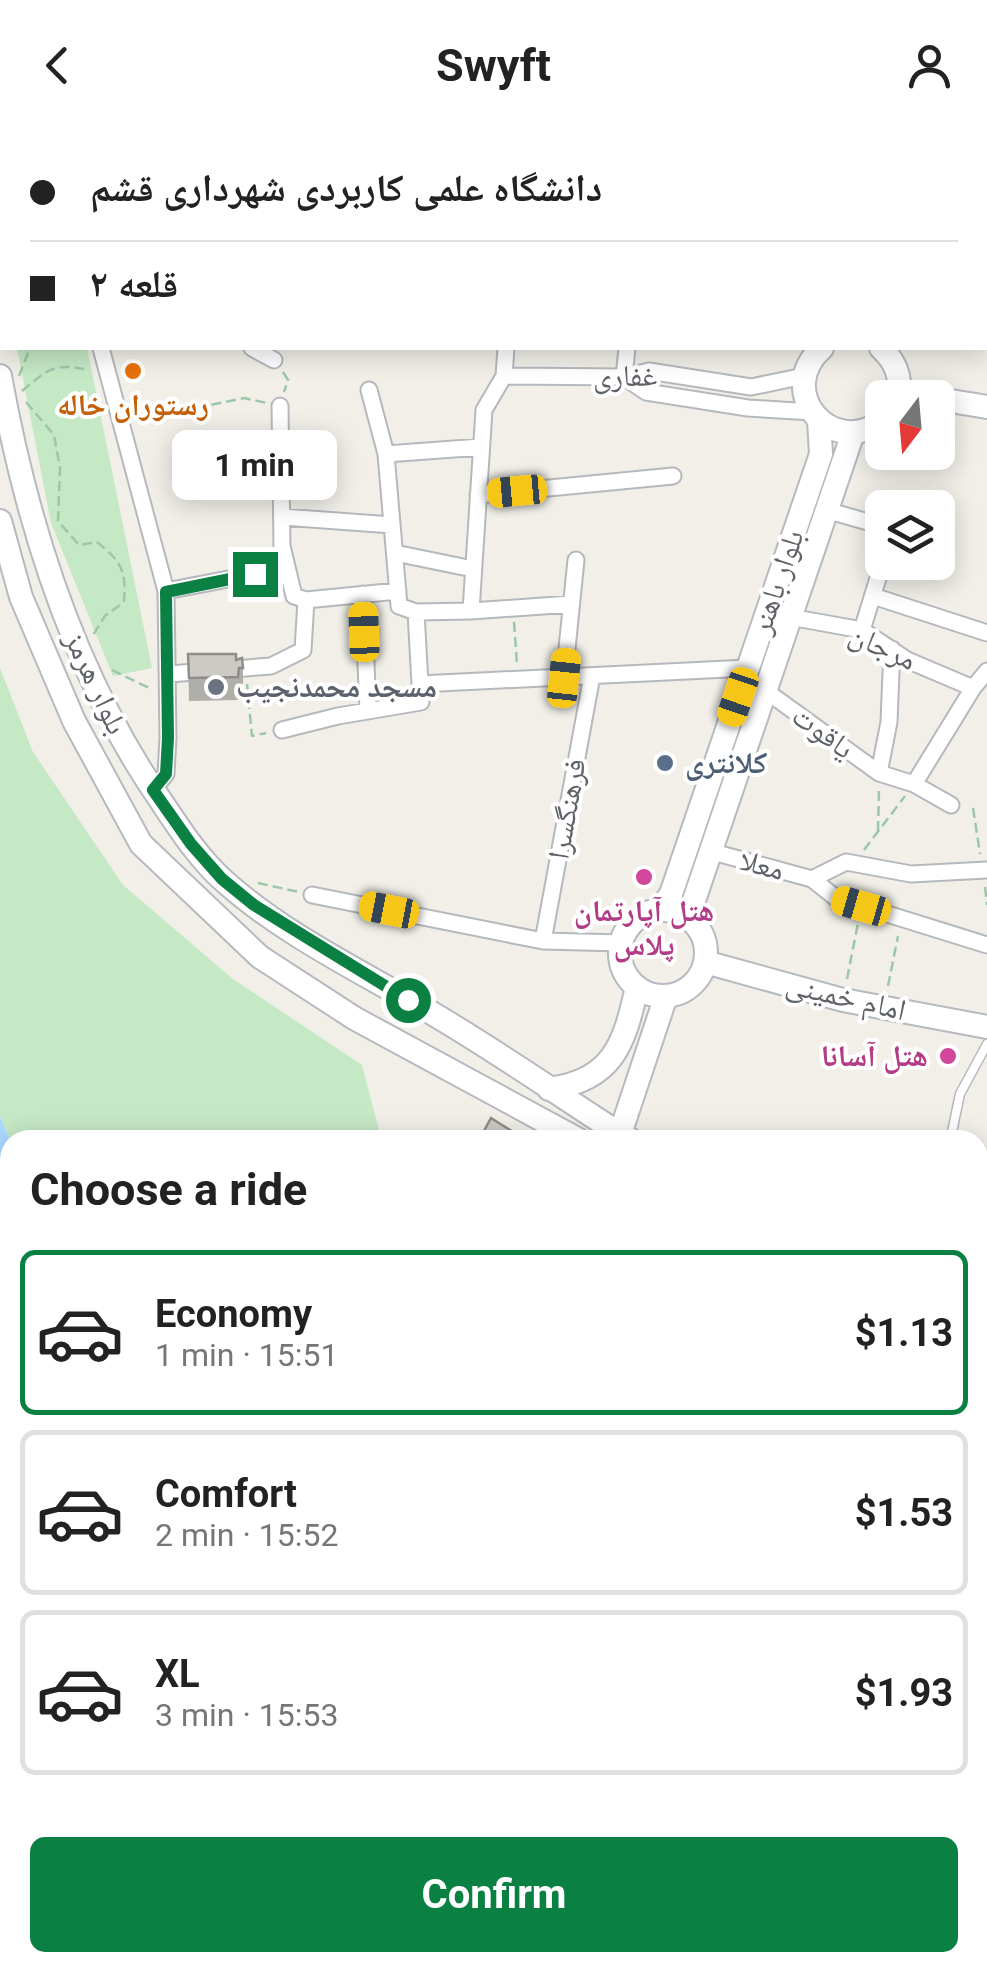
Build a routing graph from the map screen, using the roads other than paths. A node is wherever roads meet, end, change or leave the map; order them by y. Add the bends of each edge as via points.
1 (103, 350) edge
2 (256, 350) edge
3 (506, 350) edge
4 (626, 350) edge
5 (819, 350) edge
6 (883, 350) edge
7 (274, 360) road end
8 (0, 376) edge
9 (504, 376) junction
10 (804, 376) junction
11 (624, 378) junction
12 (897, 380) edge
13 (369, 390) dead end
14 (955, 402) edge
15 (280, 406) road end
16 (987, 407) edge
17 (816, 416) junction
18 (865, 430) edge
19 (853, 433) junction
20 (481, 447) junction
21 (386, 454) junction
22 (673, 476) dead end
23 (478, 494) junction
24 (826, 510) junction
25 (283, 518) junction
26 (0, 521) edge
27 (865, 521) edge
28 (392, 525) junction
29 (395, 553) junction
30 (576, 560) dead end
31 (285, 568) junction
32 (473, 569) junction
33 (878, 580) edge
34 (398, 591) junction
35 (166, 592) junction
36 (363, 594) junction
37 (873, 596) junction
38 (306, 600) junction
39 (571, 604) junction
40 (471, 611) junction
41 (416, 612) junction
42 (790, 618) junction
43 (862, 630) junction
44 (987, 633) edge
45 (892, 649) junction
46 (748, 668) junction
47 (987, 671) edge
48 (169, 674) junction
49 (592, 676) junction
50 (564, 678) junction
51 (420, 684) junction
52 (973, 688) junction
53 (766, 691) junction
54 (368, 710) junction
55 (282, 730) road end
56 (880, 773) junction
57 (914, 784) junction
58 (153, 790) junction
59 (951, 805) dead end
60 (712, 852) junction
61 (987, 870) edge
62 (812, 878) junction
63 (312, 895) road end
64 (660, 910) junction
65 (688, 918) junction
66 (543, 941) junction
67 (621, 943) junction
68 (987, 945) edge
69 (706, 962) junction
70 (379, 983) junction
71 (637, 987) junction
72 (666, 996) junction
73 (437, 1016) junction
74 (354, 1018) junction
75 (987, 1027) edge
76 (987, 1044) edge
77 (415, 1052) junction
78 (549, 1088) junction
79 (560, 1130) edge
80 (615, 1130) edge
81 (628, 1130) edge
82 (950, 1130) edge

1 - 35 street
2 - 7 street
3 - 9 street
4 - 11 street
5 - 10 main road
6 - 12 main road
8 - 58 main road, بلوار هرمز via 15,462 57,598 112,725
9 - 11 street, غفاری
9 - 20 street via 487,401
10 - 11 street, غفاری via 751,387 649,371
10 - 17 main road, بلوار باهنر via 806,401
11 - 17 street via 646,392
13 - 21 street
14 - 16 main road
15 - 25 street
17 - 19 main road via 830,428
17 - 46 main road, بلوار باهنر via 821,454
18 - 19 main road
19 - 24 main road, بلوار باهنر
20 - 21 street
20 - 23 street
21 - 28 street
22 - 23 street
23 - 32 street
24 - 27 street
24 - 42 main road, بلوار باهنر
25 - 28 street
25 - 31 street
26 - 74 main road, بلوار هرمز via 21,597 74,722 140,844 260,956
28 - 29 street
29 - 32 street
29 - 34 street
30 - 39 street
31 - 35 street
31 - 38 street via 294,596
32 - 40 street
33 - 37 street
34 - 36 street
34 - 41 street via 399,606
35 - 48 street
36 - 38 street
36 - 54 street
37 - 43 street
37 - 44 street
38 - 48 street via 304,650 271,666
39 - 40 street
39 - 50 street
40 - 41 street
41 - 51 street
42 - 43 street, مرجان
42 - 53 main road, بلوار باهنر
43 - 45 street, مرجان
45 - 52 street, مرجان
45 - 56 street
46 - 49 street
46 - 64 main road, بلوار باهنر
47 - 52 street
48 - 58 street via 166,774
49 - 50 street
49 - 66 street, فرهنگسرا
50 - 51 street
51 - 54 street via 421,702
52 - 57 street
53 - 56 street, یاقوت
53 - 60 main road, بلوار باهنر
54 - 55 street
56 - 57 street, یاقوت
57 - 59 street, یاقوت
58 - 70 main road, بلوار هرمز via 222,879
60 - 62 street, معلا
60 - 65 main road, بلوار باهنر
61 - 62 street via 911,874 846,862
62 - 68 street, معلا via 836,898
63 - 66 street
64 - 65 main road
64 - 67 main road via 639,917
65 - 69 main road via 704,938
66 - 67 street
67 - 71 main road via 622,967
69 - 72 main road via 695,982
69 - 75 main road, امام خمینی via 843,1000
70 - 73 main road, بلوار هرمز
70 - 74 main road via 386,1001 380,1012 373,1019
71 - 72 main road
71 - 78 main road via 610,1062 589,1079
72 - 81 main road
73 - 77 main road via 419,1018 412,1027
73 - 78 main road, بلوار هرمز
74 - 77 main road, بلوار هرمز
76 - 82 lane
77 - 79 main road, بلوار هرمز
78 - 80 main road, بلوار هرمز

